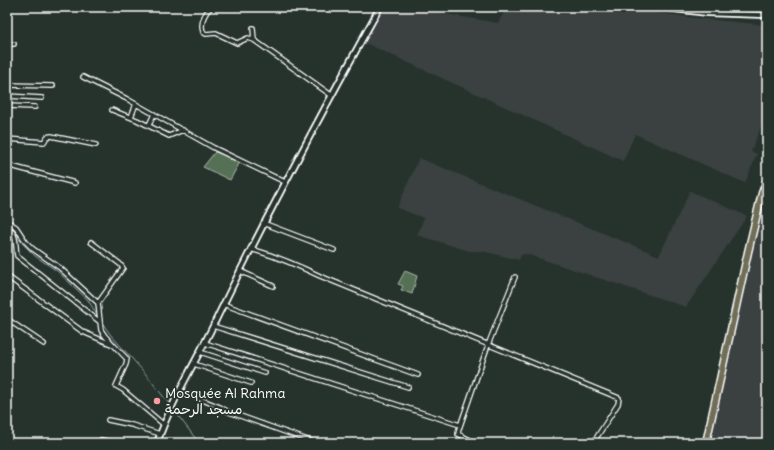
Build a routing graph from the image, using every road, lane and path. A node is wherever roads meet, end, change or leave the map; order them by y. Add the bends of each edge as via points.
1 (211, 7) edge
2 (380, 7) edge
3 (658, 7) edge
4 (767, 15) edge
5 (253, 28) dead end
6 (254, 40) junction
7 (7, 44) edge
8 (14, 44) dead end
9 (83, 77) dead end
10 (7, 84) edge
11 (53, 86) dead end
12 (331, 95) junction
13 (7, 96) edge
14 (42, 98) dead end
15 (136, 104) junction
16 (7, 106) edge
17 (35, 107) dead end
18 (112, 110) dead end
19 (154, 114) junction
20 (131, 117) junction
21 (149, 125) junction
22 (183, 130) junction
23 (7, 139) edge
24 (96, 146) dead end
25 (7, 165) edge
26 (767, 180) edge
27 (285, 182) junction
28 (75, 183) dead end
29 (7, 221) edge
30 (263, 223) junction
31 (7, 227) edge
32 (91, 242) dead end
33 (250, 249) junction
34 (334, 250) dead end
35 (240, 271) junction
36 (7, 276) edge
37 (515, 276) dead end
38 (273, 286) dead end
39 (98, 303) junction
40 (223, 304) junction
41 (7, 319) edge
42 (100, 322) junction
43 (213, 326) junction
44 (205, 343) junction
45 (44, 344) dead end
46 (488, 345) junction
47 (114, 346) junction
48 (200, 352) junction
49 (194, 364) junction
50 (265, 373) dead end
51 (418, 374) dead end
52 (251, 383) dead end
53 (408, 387) dead end
54 (180, 391) junction
55 (108, 420) dead end
56 (163, 424) junction
57 (460, 425) junction
58 (160, 434) junction
59 (67, 443) edge
60 (71, 443) edge
61 (98, 443) edge
62 (116, 443) edge
63 (157, 443) edge
64 (316, 443) edge
65 (476, 443) edge
66 (593, 443) edge
67 (706, 443) edge

1 - 6 street via 204,15 203,32 216,33 237,43 248,38
2 - 12 street
3 - 4 street via 708,13
5 - 6 street
6 - 12 street
7 - 8 street
9 - 15 street
10 - 11 street
12 - 27 street
13 - 14 street
15 - 19 street
15 - 20 street
16 - 17 street
18 - 20 street
19 - 21 street
19 - 22 street
20 - 21 street
21 - 22 street via 168,136
22 - 27 street
23 - 24 street via 44,142 51,136
25 - 28 street
26 - 67 main road via 748,252
27 - 30 street
29 - 39 street via 16,227 33,249 60,268
30 - 33 street
30 - 34 street
31 - 42 street via 13,232 17,256
32 - 39 street via 123,268
33 - 35 street
33 - 46 street via 264,252
35 - 38 street
35 - 40 street
36 - 47 street via 83,332
37 - 46 street
39 - 42 street
40 - 43 street
40 - 51 street
41 - 45 street
42 - 47 street via 101,330
43 - 44 street
43 - 53 street
44 - 48 street
44 - 57 street
46 - 57 street
46 - 66 street via 619,398 618,404
47 - 56 street via 127,361 116,386
48 - 49 street
48 - 50 street
49 - 52 street
49 - 54 street
54 - 56 street
54 - 64 street via 228,412
55 - 58 street
56 - 58 street
57 - 65 street via 458,434
58 - 63 street
59 - 60 street
61 - 62 street via 101,440

